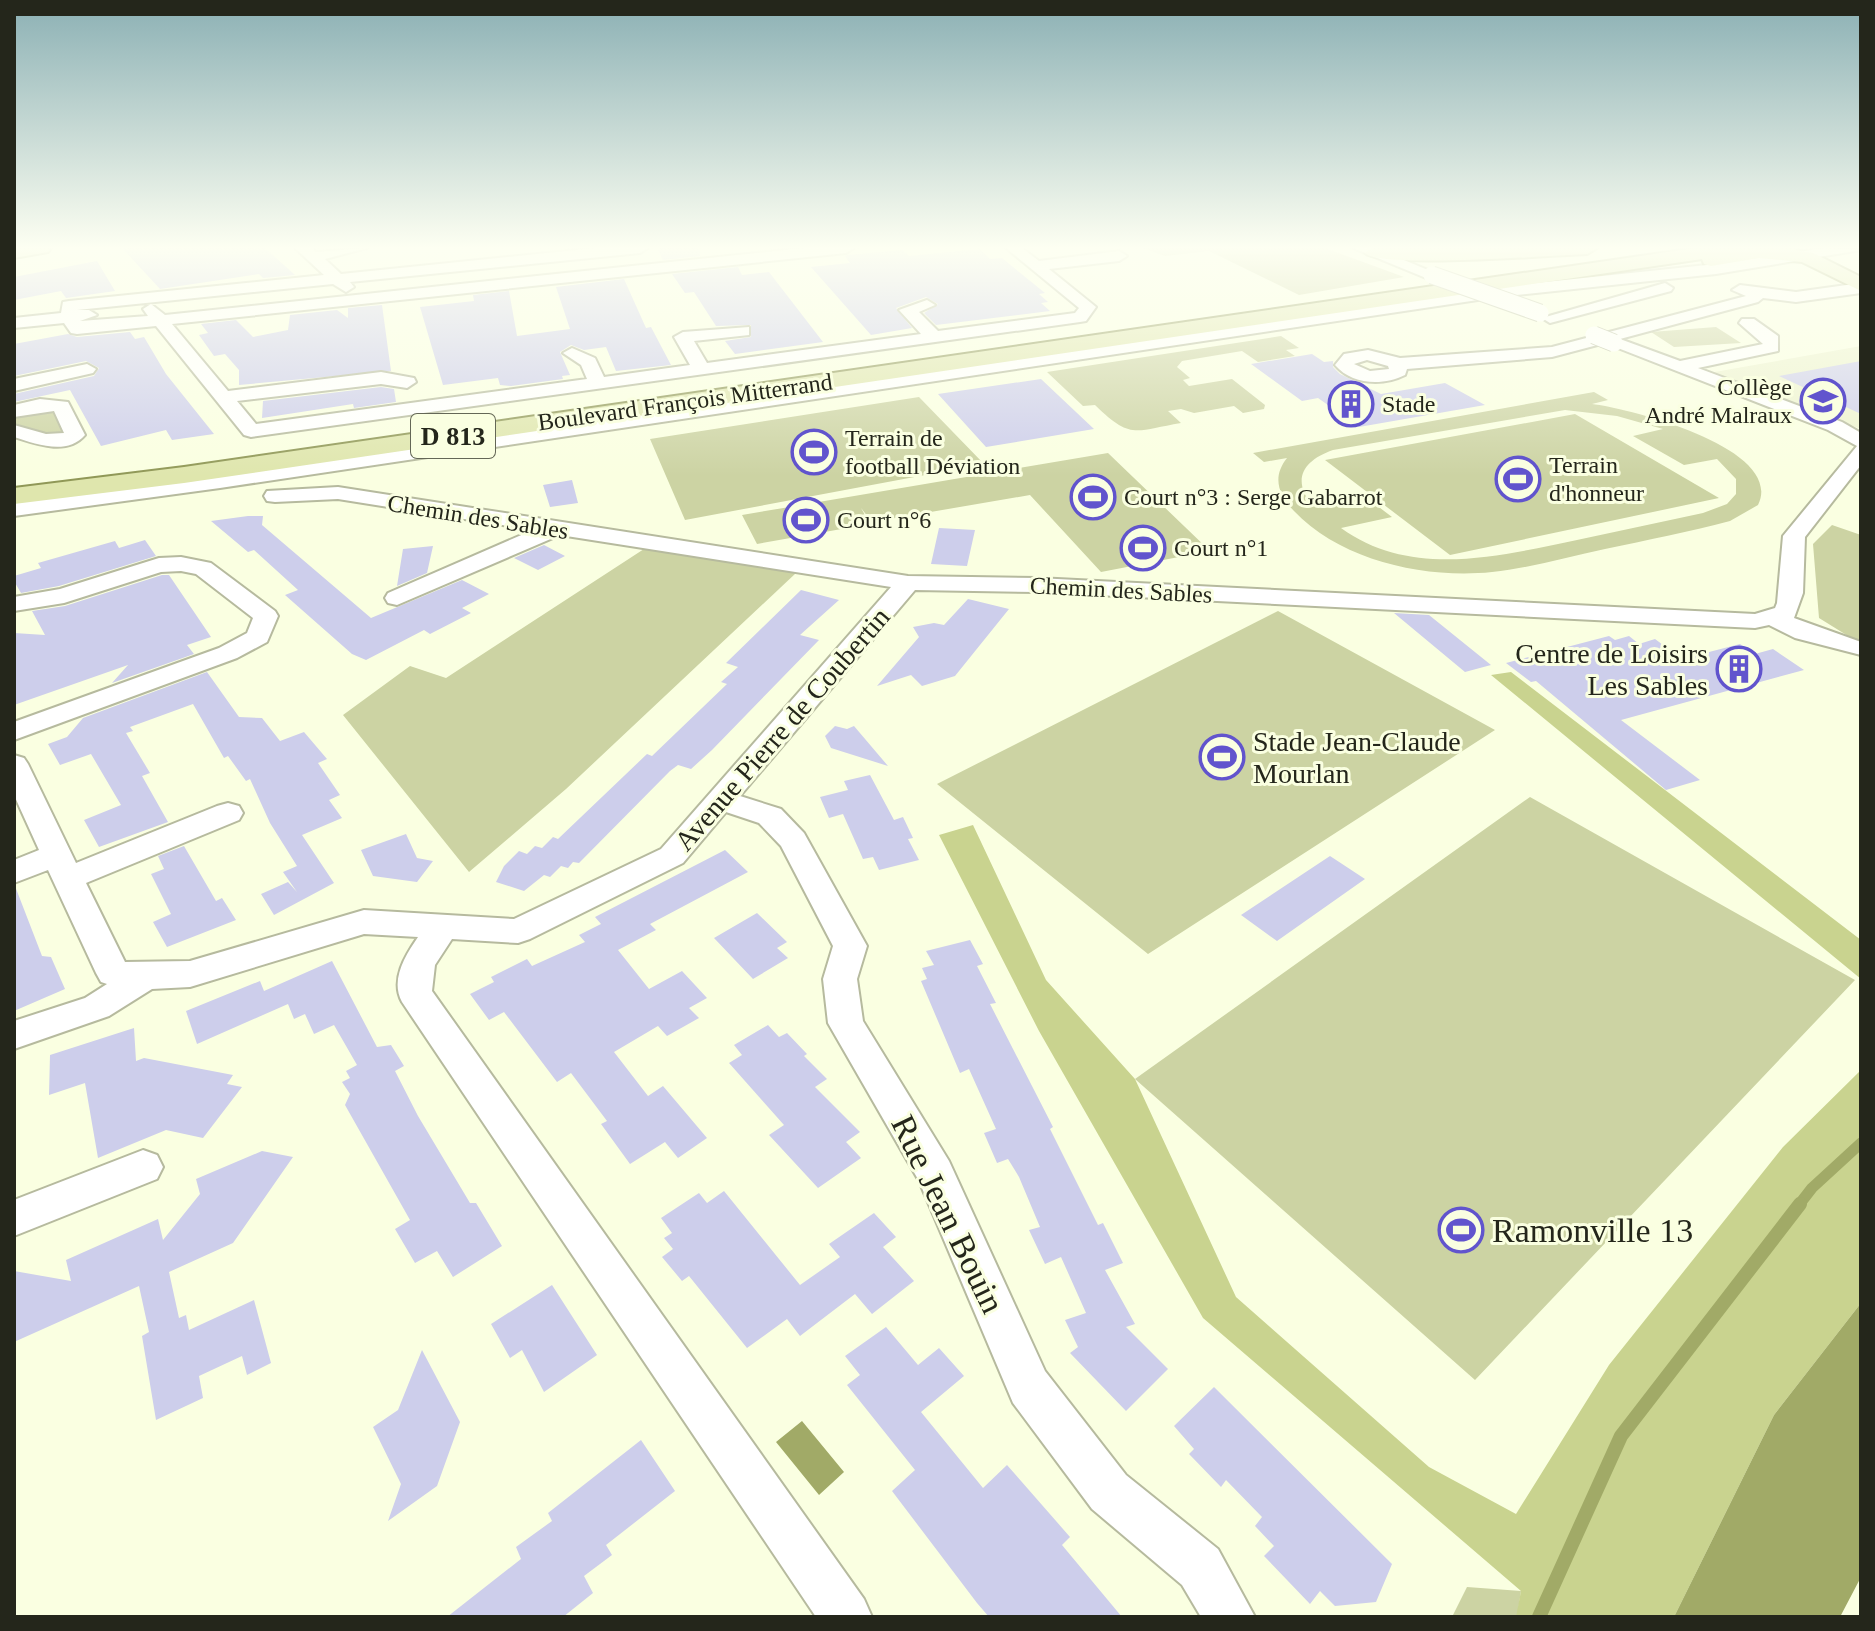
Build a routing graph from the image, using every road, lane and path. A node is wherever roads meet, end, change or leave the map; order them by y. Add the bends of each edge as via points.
1 (74, 324) edge
2 (105, 324) edge
3 (164, 324) edge
4 (921, 324) edge
5 (1028, 324) edge
6 (1220, 324) edge
7 (1282, 324) edge
8 (1566, 324) edge
9 (1645, 324) edge
10 (1750, 324) edge
11 (743, 331) dead end
12 (934, 337) junction
13 (572, 353) dead end
14 (1397, 364) dead end
15 (1677, 367) junction
16 (87, 369) dead end
17 (701, 369) junction
18 (407, 382) dead end
19 (598, 384) junction
20 (14, 385) edge
21 (225, 397) junction
22 (14, 411) edge
23 (14, 431) edge
24 (1857, 440) edge
25 (14, 496) edge
26 (275, 496) dead end
27 (14, 509) edge
28 (555, 529) junction
29 (908, 583) junction
30 (397, 598) dead end
31 (14, 604) edge
32 (1774, 618) junction
33 (1856, 649) dead end
34 (14, 732) edge
35 (14, 764) edge
36 (722, 801) junction
37 (228, 813) dead end
38 (64, 866) junction
39 (14, 872) edge
40 (442, 928) junction
41 (145, 977) junction
42 (14, 1035) edge
43 (143, 1167) dead end
44 (14, 1218) edge
45 (846, 1617) edge
46 (1229, 1617) edge

1 - 2 street via 77,329
3 - 21 street
4 - 12 street
5 - 12 street
6 - 25 main road, Boulevard François Mitterrand / D 813
7 - 27 street
8 - 15 street, bridge
9 - 14 street via 1552,352
10 - 15 street via 1772,340 1772,347
11 - 17 street via 683,337
12 - 17 street
13 - 19 street via 589,362
15 - 24 street via 1700,376 1696,382 1812,429
16 - 20 street
17 - 19 street
18 - 21 street via 381,378
19 - 21 street via 251,431
22 - 23 street via 61,406 75,435 65,442
24 - 32 street via 1794,536 1791,600 1785,613
26 - 28 street, Chemin des Sables via 338,493
28 - 29 street, Chemin des Sables
28 - 30 street
29 - 32 street, Chemin des Sables via 1037,585 1602,618
29 - 36 street, Avenue Pierre de Coubertin
31 - 34 street via 64,596 159,565 181,564 203,568 266,616 258,637 228,653
32 - 33 street
35 - 38 street, Avenue Pierre de Coubertin
36 - 40 street, Avenue Pierre de Coubertin via 672,856 518,931
36 - 46 street, Rue Jean Bouin via 770,816 793,840 850,946 840,979 846,1023 935,1173 1029,1387 1109,1492 1200,1567
37 - 38 street
38 - 39 street
38 - 41 street, Avenue Pierre de Coubertin via 113,973
40 - 41 street, Avenue Pierre de Coubertin via 364,922 190,974
40 - 45 street via 418,963 414,993
41 - 42 street, Avenue Pierre de Coubertin via 97,1007
43 - 44 street

